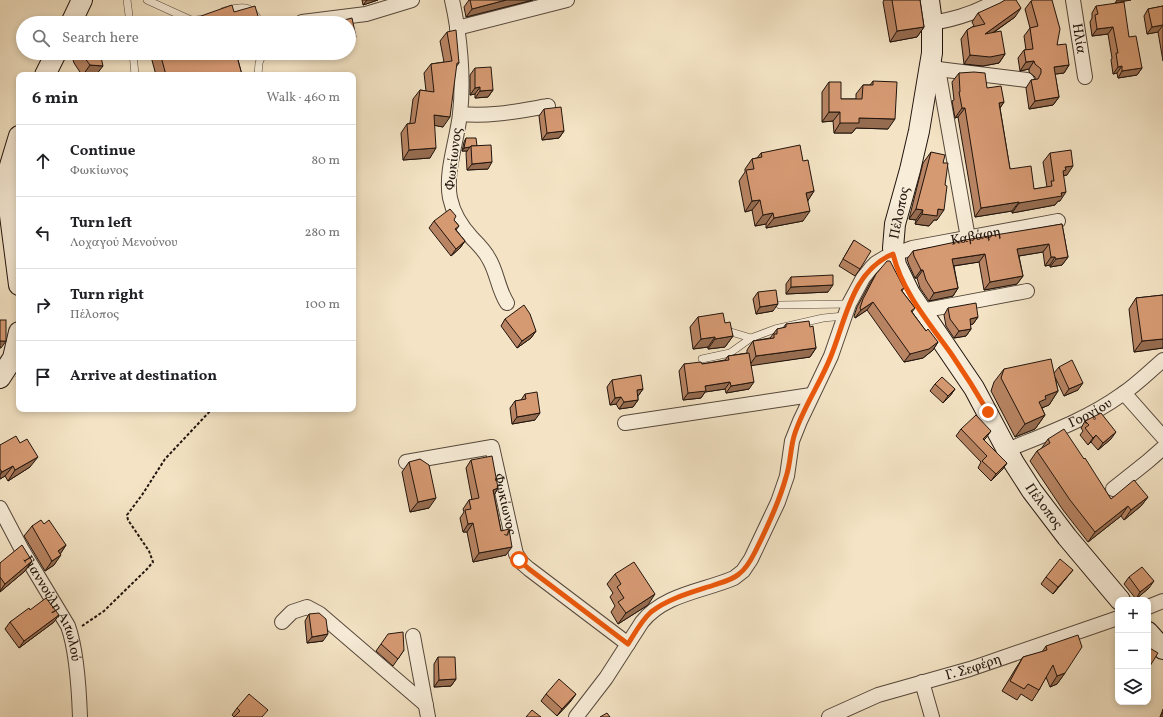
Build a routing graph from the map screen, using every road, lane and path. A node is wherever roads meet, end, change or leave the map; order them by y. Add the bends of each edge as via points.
1 (82, 0) edge
2 (126, 0) edge
3 (147, 0) edge
4 (412, 0) edge
5 (452, 0) edge
6 (567, 0) edge
7 (929, 0) edge
8 (997, 0) edge
9 (1073, 0) edge
10 (216, 14) edge
11 (74, 16) edge
12 (129, 16) edge
13 (182, 16) edge
14 (256, 16) edge
15 (350, 16) edge
16 (932, 23) junction
17 (457, 28) junction
18 (52, 60) edge
19 (134, 60) edge
20 (260, 60) edge
21 (935, 65) junction
22 (46, 72) edge
23 (135, 72) edge
24 (257, 72) edge
25 (1085, 77) dead end
26 (1027, 80) dead end
27 (548, 106) dead end
28 (460, 114) junction
29 (16, 146) edge
30 (1058, 221) dead end
31 (968, 238) junction
32 (893, 254) junction
33 (16, 261) edge
34 (1027, 291) dead end
35 (507, 304) dead end
36 (780, 305) dead end
37 (847, 310) junction
38 (921, 311) junction
39 (731, 332) edge
40 (751, 338) junction
41 (16, 345) edge
42 (702, 359) dead end
43 (1163, 360) edge
44 (0, 378) edge
45 (1124, 393) junction
46 (811, 395) junction
47 (209, 412) edge
48 (625, 423) dead end
49 (1163, 437) edge
50 (1163, 448) edge
51 (1007, 450) junction
52 (406, 462) dead end
53 (1113, 489) dead end
54 (0, 508) edge
55 (1117, 597) edge
56 (1163, 601) edge
57 (1151, 606) edge
58 (1115, 619) edge
59 (282, 622) dead end
60 (1149, 633) edge
61 (71, 634) junction
62 (413, 636) dead end
63 (628, 644) junction
64 (1163, 649) edge
65 (922, 682) junction
66 (427, 711) edge
67 (836, 716) edge
68 (80, 717) edge
69 (576, 717) edge
70 (932, 717) edge

1 - 11 street
2 - 12 lane
3 - 13 lane
4 - 15 street via 366,14
5 - 17 street, Φωκίωνος
6 - 17 street
7 - 16 street, Πέλοπος
8 - 16 street via 964,16
9 - 25 street, Ηλία
10 - 14 lane via 236,8 248,8
16 - 21 street, Πέλοπος
17 - 28 street, Φωκίωνος via 461,71
18 - 22 street
19 - 23 lane
20 - 24 lane
21 - 26 street
21 - 31 street
21 - 32 street, Πέλοπος via 895,224
27 - 28 street via 493,115
28 - 35 street, Φωκίωνος via 450,174 450,199 462,226 489,259
29 - 33 street via 9,168 7,192
30 - 31 street, Καβάφη
31 - 32 street, Καβάφη
32 - 37 street, Καβάφη via 871,268
32 - 38 street, Πέλοπος via 904,283
34 - 38 street
36 - 37 lane
37 - 40 lane
37 - 46 street, Καβάφη via 831,356
38 - 51 street, Πέλοπος via 972,385
39 - 40 lane
40 - 42 lane via 730,353
41 - 44 street via 13,358
43 - 45 street, Γοργίου
45 - 49 street
45 - 51 street, Γοργίου via 1080,419
46 - 48 street
46 - 63 street, Καβάφη via 792,441 787,476 778,502 749,564 734,578 660,606 645,618
47 - 61 path via 165,459 127,515 153,562 104,611
50 - 53 street
51 - 55 street, Πέλοπος via 1046,510
52 - 63 street, Φωκίωνος via 492,447 513,544 519,560
54 - 61 street, Γιαννούλη Αιτωλού
56 - 57 street
58 - 65 street, Γ. Σεφέρη via 970,669
59 - 66 street via 292,612 307,607 320,614
60 - 64 street
61 - 68 street, Γιαννούλη Αιτωλού
62 - 66 street
63 - 69 street, Καβάφη
65 - 67 street, Γ. Σεφέρη via 878,694
65 - 70 street

